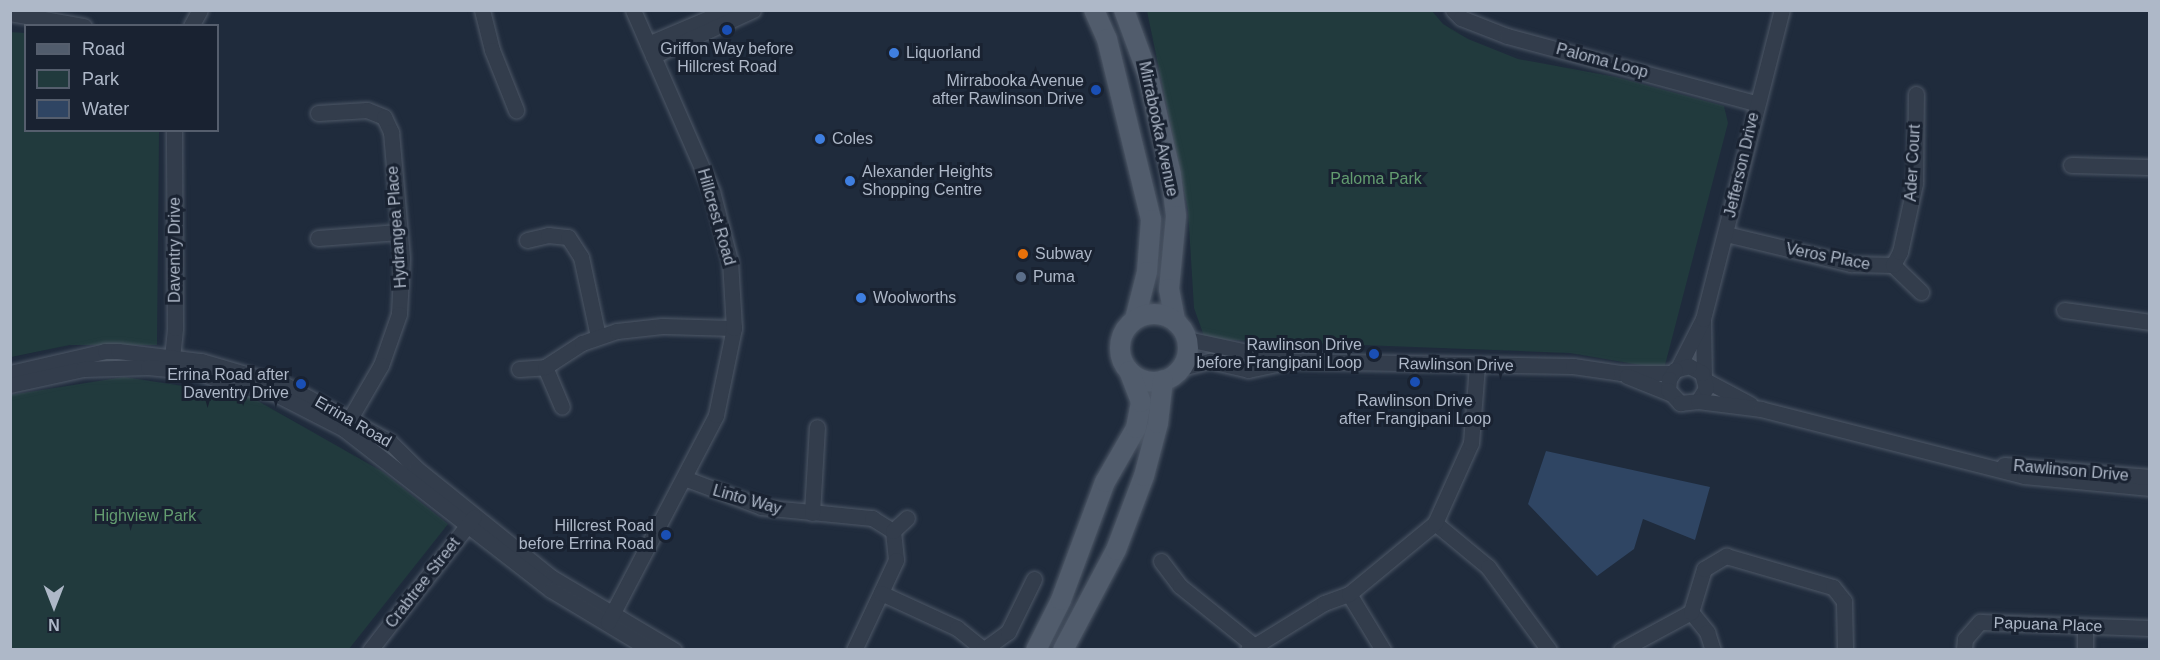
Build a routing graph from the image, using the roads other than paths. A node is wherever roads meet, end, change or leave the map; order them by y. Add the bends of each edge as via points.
1 (201, 10) edge
2 (482, 10) edge
3 (633, 10) edge
4 (728, 10) edge
5 (753, 10) edge
6 (1094, 10) edge
7 (1124, 10) edge
8 (1453, 10) edge
9 (1782, 10) edge
10 (10, 13) edge
11 (73, 24) edge
12 (192, 24) edge
13 (651, 50) junction
14 (1916, 94) dead end
15 (1756, 103) junction
16 (516, 110) dead end
17 (318, 113) dead end
18 (174, 132) edge
19 (2071, 165) dead end
20 (2150, 167) edge
21 (399, 232) junction
22 (1726, 234) junction
23 (318, 238) dead end
24 (527, 240) dead end
25 (1893, 265) junction
26 (1921, 292) dead end
27 (2064, 310) dead end
28 (1135, 319) junction
29 (1702, 320) junction
30 (1175, 321) junction
31 (2150, 322) edge
32 (735, 328) junction
33 (598, 336) junction
34 (1187, 339) junction
35 (1290, 361) junction
36 (172, 364) junction
37 (1477, 365) junction
38 (545, 367) junction
39 (1181, 368) junction
40 (519, 369) dead end
41 (1675, 370) junction
42 (1129, 371) junction
43 (10, 373) edge
44 (1621, 373) junction
45 (1704, 378) junction
46 (1163, 380) junction
47 (10, 385) edge
48 (1669, 393) junction
49 (1698, 401) junction
50 (562, 407) dead end
51 (1761, 409) junction
52 (347, 424) junction
53 (817, 427) dead end
54 (1992, 465) junction
55 (2150, 477) edge
56 (684, 478) junction
57 (2150, 488) edge
58 (812, 513) junction
59 (907, 518) dead end
60 (472, 520) junction
61 (1435, 523) junction
62 (893, 531) junction
63 (1161, 561) dead end
64 (1034, 579) dead end
65 (880, 593) junction
66 (1349, 594) junction
67 (1691, 612) junction
68 (610, 620) junction
69 (2085, 626) junction
70 (2150, 628) edge
71 (1251, 647) edge
72 (983, 649) edge
73 (370, 650) edge
74 (651, 650) edge
75 (674, 650) edge
76 (854, 650) edge
77 (1036, 650) edge
78 (1063, 650) edge
79 (1383, 650) edge
80 (1549, 650) edge
81 (1621, 650) edge
82 (1713, 650) edge
83 (1845, 650) edge
84 (1964, 650) edge
85 (2085, 650) edge

1 - 12 street
2 - 16 street via 492,50
3 - 13 street, Hillcrest Road
4 - 13 street
5 - 13 street
6 - 28 main road, Mirrabooka Avenue via 1107,39 1151,220 1147,272
7 - 30 main road, Mirrabooka Avenue via 1148,75 1171,175 1176,216 1169,289
8 - 15 street, Paloma Loop via 1461,18 1507,36
9 - 15 street, Jefferson Drive
10 - 11 street
13 - 32 street, Hillcrest Road via 712,191 730,261
14 - 25 street, Ader Court via 1915,183 1900,252
15 - 22 street, Jefferson Drive
17 - 21 street, Hydrangea Place via 367,110 384,117 391,132
18 - 36 street, Daventry Drive
19 - 20 street
21 - 23 street
21 - 52 street, Hydrangea Place via 399,314 381,365
22 - 25 street, Veros Place via 1851,264
22 - 29 street, Jefferson Drive
24 - 33 street via 548,235 568,237 581,257
25 - 26 street, Veros Place
27 - 31 street
28 - 30 main road via 1155,314
28 - 42 main road, Mirrabooka Avenue via 1120,342 1123,362
29 - 41 street, Jefferson Drive
29 - 45 street, Jefferson Drive
30 - 34 main road, Mirrabooka Avenue
32 - 33 street via 662,326
32 - 56 street, Hillcrest Road via 716,415
33 - 38 street
34 - 35 street, Rawlinson Drive
34 - 39 main road via 1186,359
35 - 37 street, Rawlinson Drive
35 - 39 street, Rawlinson Drive via 1248,370 1210,361
36 - 43 street, Errina Road via 105,351
36 - 47 street, Errina Road via 45,375
36 - 52 street, Errina Road via 240,370 287,386
37 - 44 street, Rawlinson Drive via 1573,366
37 - 61 street via 1471,443
38 - 40 street
38 - 50 street
39 - 46 main road
41 - 44 street, Rawlinson Drive
41 - 45 street, Rawlinson Drive via 1693,367
41 - 48 street via 1668,382
42 - 46 main road via 1145,380
42 - 77 main road, Mirrabooka Avenue via 1141,402 1136,428 1105,482 1061,600
44 - 48 street, Rawlinson Drive
45 - 49 street via 1705,392
45 - 51 street, Rawlinson Drive
46 - 78 main road via 1158,423 1144,476 1116,550
48 - 49 street, Rawlinson Drive via 1680,403
49 - 51 street, Rawlinson Drive
51 - 54 street, Rawlinson Drive
52 - 60 street, Errina Road
53 - 58 street
54 - 55 street, Rawlinson Drive
54 - 57 street, Rawlinson Drive via 2024,476
56 - 58 street, Linto Way via 761,507
56 - 68 street, Hillcrest Road
58 - 62 street, Linto Way via 872,518
59 - 62 street
60 - 68 street, Errina Road via 551,590
60 - 73 street, Crabtree Street
61 - 66 street
61 - 80 street via 1488,567
62 - 65 street via 896,560
63 - 71 street via 1180,586
64 - 72 street via 1008,633
65 - 72 street via 957,628
65 - 76 street
66 - 71 street via 1324,603
66 - 79 street
67 - 81 street
67 - 82 street via 1707,632
67 - 83 street via 1704,569 1718,558 1734,556 1823,582 1841,593 1846,615
68 - 74 street, Errina Road
68 - 75 street, Errina Road
69 - 70 street, Papuana Place
69 - 84 street, Papuana Place via 1980,622 1965,639
69 - 85 street

